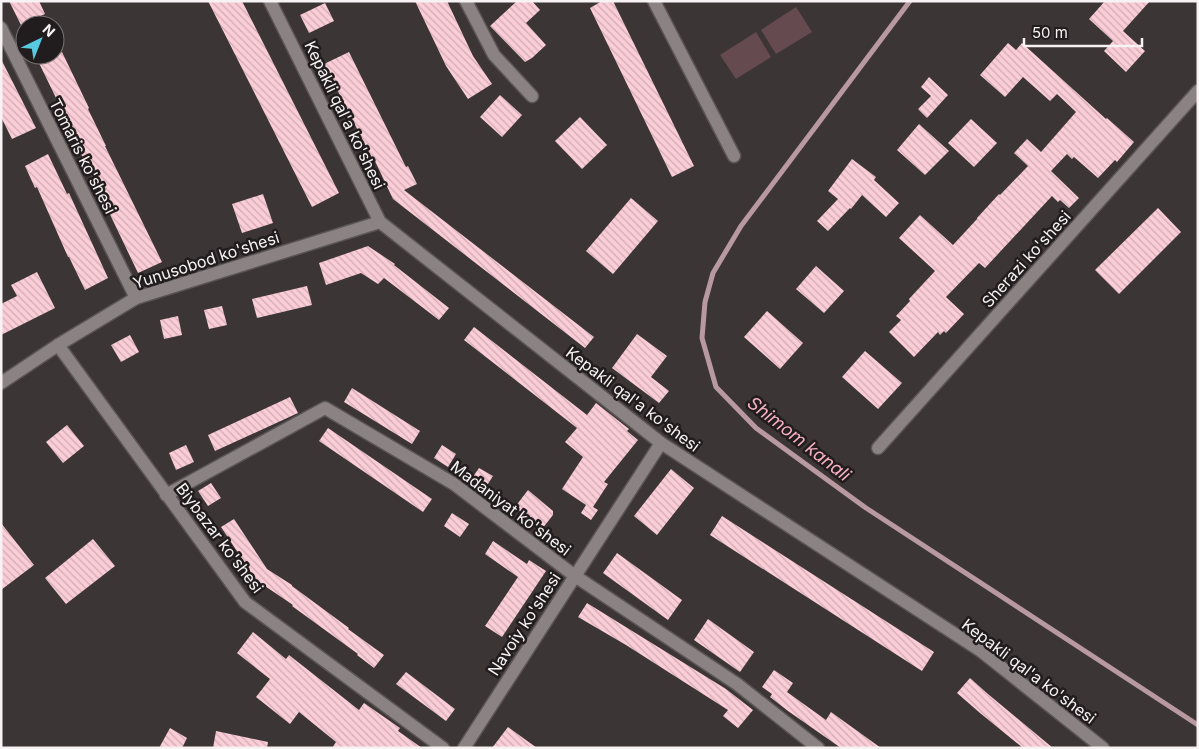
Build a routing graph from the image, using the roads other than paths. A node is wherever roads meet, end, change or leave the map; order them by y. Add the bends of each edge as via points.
1 (270, 1) edge
2 (466, 1) edge
3 (654, 1) edge
4 (1, 28) edge
5 (1198, 91) edge
6 (532, 96) dead end
7 (734, 156) dead end
8 (380, 222) junction
9 (136, 298) junction
10 (58, 345) junction
11 (1, 383) edge
12 (661, 443) junction
13 (878, 448) dead end
14 (166, 494) junction
15 (575, 576) junction
16 (443, 748) edge
17 (464, 748) edge
18 (818, 748) edge
19 (1102, 748) edge

1 - 8 street, Kepakli qal'a ko'shesi
2 - 6 street via 494,55
3 - 7 street
4 - 9 street, Tomaris ko'shesi
5 - 13 street, Sherazi ko'shesi
8 - 9 street, Yunusobod ko'shesi
8 - 12 street, Kepakli qal'a ko'shesi
9 - 10 street, Yunusobod ko'shesi
10 - 11 street, Yunusobod ko'shesi
10 - 14 street, Biybazar ko'shesi
12 - 15 street, Navoiy ko'shesi
12 - 19 street, Kepakli qal'a ko'shesi via 981,651
14 - 15 street, Madaniyat ko'shesi via 325,408 454,484
14 - 16 street, Biybazar ko'shesi via 245,602
15 - 17 street, Navoiy ko'shesi
15 - 18 street, Madaniyat ko'shesi via 737,684

